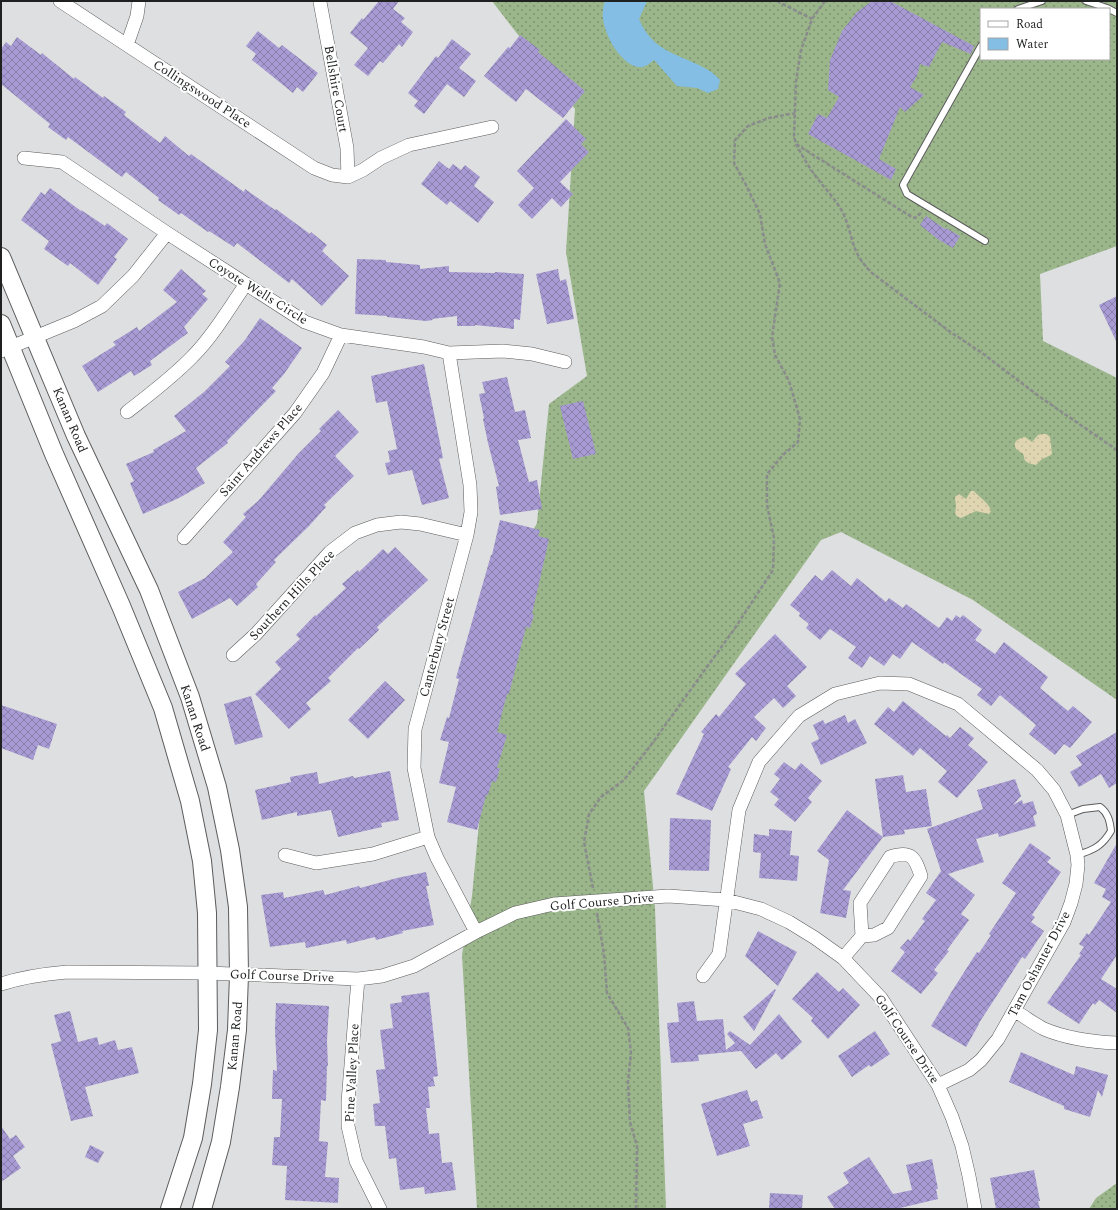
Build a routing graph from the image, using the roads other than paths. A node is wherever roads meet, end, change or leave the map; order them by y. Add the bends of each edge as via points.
1 (60, 1) edge
2 (139, 1) edge
3 (1042, 1) edge
4 (1086, 1) edge
5 (320, 2) dead end
6 (1021, 8) edge
7 (1107, 8) edge
8 (127, 45) junction
9 (980, 48) edge
10 (492, 127) dead end
11 (24, 158) dead end
12 (348, 177) junction
13 (167, 233) junction
14 (985, 241) dead end
15 (1, 257) edge
16 (246, 284) junction
17 (1, 324) edge
18 (341, 335) junction
19 (35, 338) junction
20 (6, 349) edge
21 (448, 353) junction
22 (565, 362) dead end
23 (127, 412) dead end
24 (467, 535) junction
25 (184, 538) dead end
26 (233, 655) dead end
27 (1067, 815) junction
28 (428, 837) junction
29 (285, 855) dead end
30 (1077, 855) junction
31 (726, 900) junction
32 (476, 932) junction
33 (862, 936) junction
34 (843, 958) junction
35 (208, 973) junction
36 (239, 975) junction
37 (703, 976) dead end
38 (358, 979) junction
39 (1, 984) edge
40 (1015, 1010) junction
41 (1117, 1043) edge
42 (938, 1085) junction
43 (170, 1209) edge
44 (202, 1209) edge
45 (380, 1209) edge
46 (974, 1209) edge

1 - 8 street, Collingswood Place
2 - 8 street via 137,16
3 - 6 lane
4 - 7 lane
5 - 12 street, Bellshire Court via 347,148
8 - 12 street, Collingswood Place via 314,168 332,175
9 - 14 lane via 903,185 907,194
10 - 12 street via 409,145
11 - 13 street, Coyote Wells Circle via 62,162
13 - 16 street, Coyote Wells Circle
13 - 19 street via 133,276 102,306
15 - 19 main road, Kanan Road
16 - 18 street, Coyote Wells Circle via 305,322
16 - 23 street via 194,356
17 - 20 main road, Kanan Road
18 - 21 street, Coyote Wells Circle
18 - 25 street, Saint Andrews Place via 322,373 295,413
19 - 20 street
19 - 36 main road, Kanan Road via 76,436 149,590 190,697 217,787 230,850 238,907
20 - 35 main road, Kanan Road via 121,606 163,708 190,801 202,861 207,913
21 - 22 street, Coyote Wells Circle via 503,351 532,354
21 - 24 street, Canterbury Street via 470,485 471,512
24 - 26 street, Southern Hills Place via 401,522 377,525 355,533 330,552 256,634
24 - 28 street, Canterbury Street via 415,729 414,768
27 - 30 street, Tam Oshanter Drive
27 - 30 lane via 1083,809 1100,807 1106,812 1110,823 1111,831 1104,842 1091,851
27 - 31 street, Tam Oshanter Drive via 1054,790 1037,770 958,704 909,684 880,683 835,694 799,716 759,762 739,810
28 - 29 street via 373,854 316,863
28 - 32 street, Canterbury Street
30 - 40 street, Tam Oshanter Drive via 1076,884 1064,922
31 - 32 street, Golf Course Drive via 668,896 554,904 515,913
31 - 34 street, Golf Course Drive via 761,909 789,922
31 - 37 street, Tam Oshanter Drive via 719,954
32 - 38 street, Golf Course Drive via 414,966 382,976
33 - 33 street via 874,935 888,928 921,876 917,863 910,855 901,853 890,857 860,903
33 - 34 street
34 - 42 street, Golf Course Drive via 881,998
35 - 36 street, Golf Course Drive
35 - 39 street, Golf Course Drive via 67,972 44,974
35 - 43 main road, Kanan Road via 208,1030 202,1084 193,1138
36 - 38 street, Golf Course Drive
36 - 44 main road, Kanan Road via 237,1030 230,1087 220,1142
38 - 45 street, Pine Valley Place via 348,1126 356,1160
40 - 41 street via 1043,1028 1070,1038
40 - 42 street, Tam Oshanter Drive via 998,1039 981,1060 969,1070
42 - 46 street, Golf Course Drive via 962,1146

